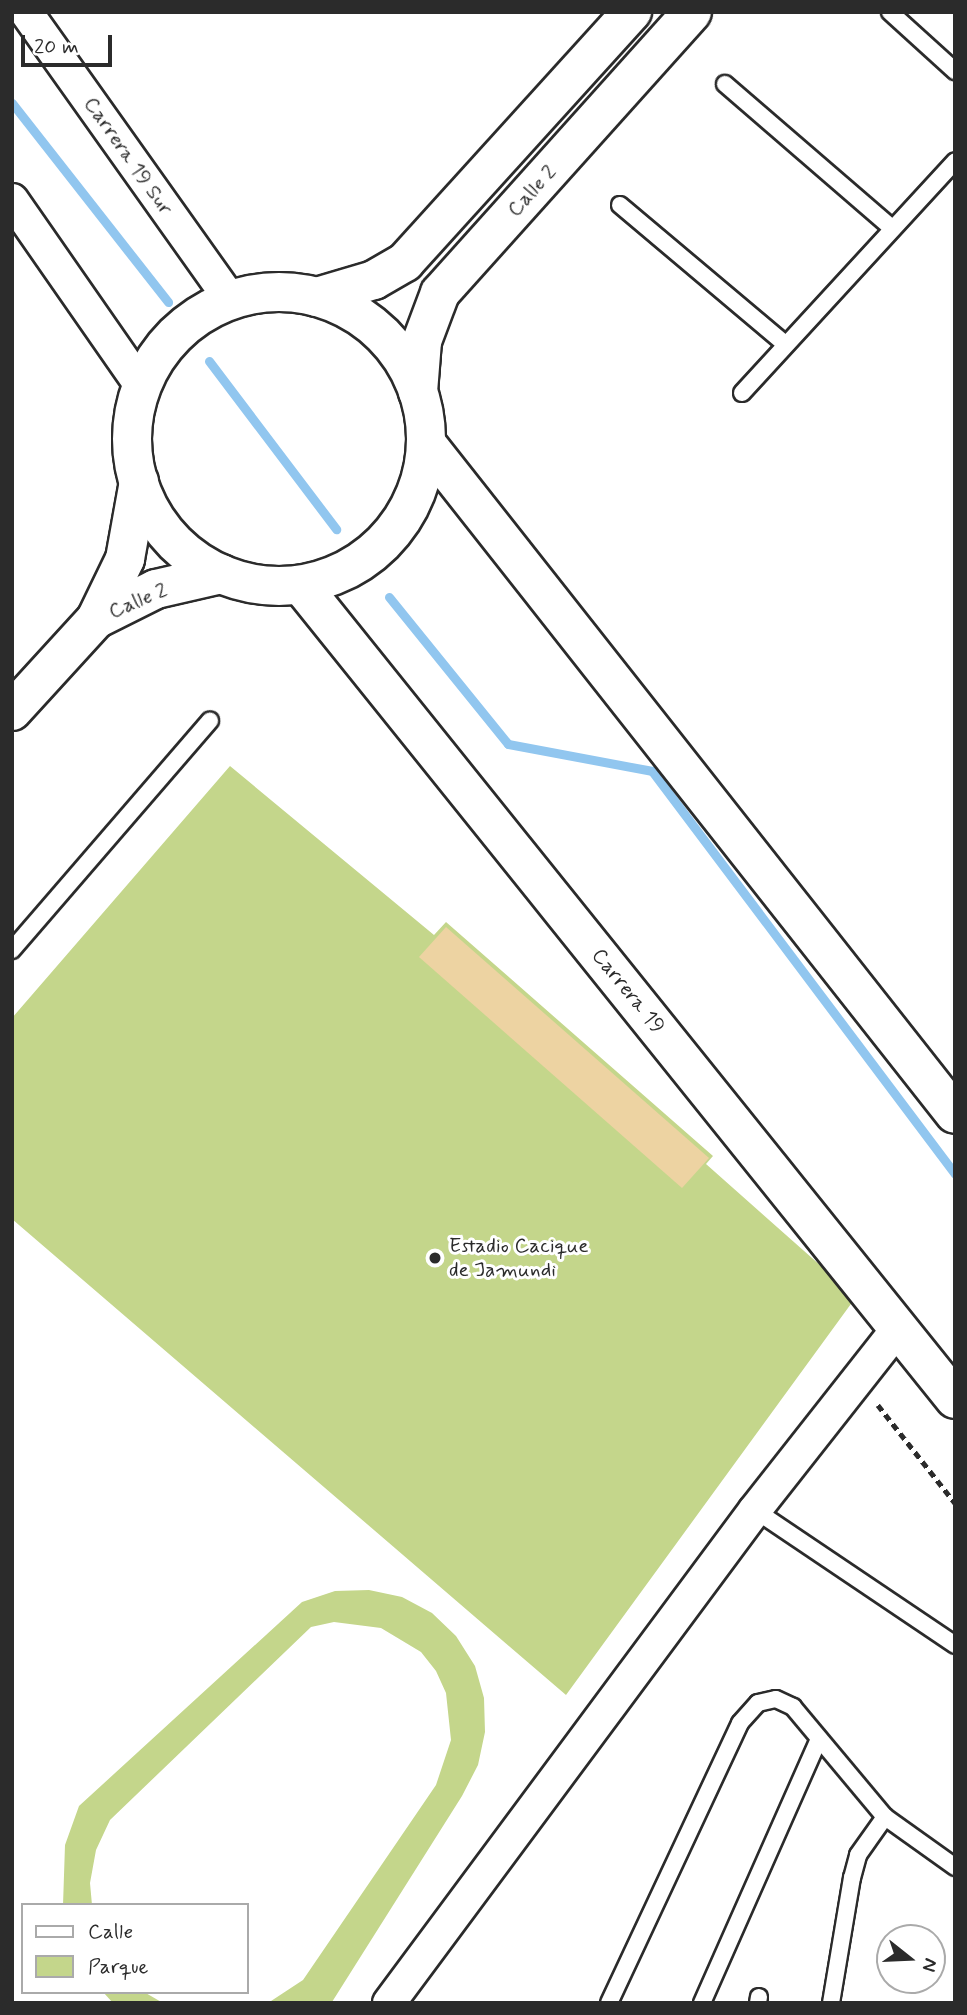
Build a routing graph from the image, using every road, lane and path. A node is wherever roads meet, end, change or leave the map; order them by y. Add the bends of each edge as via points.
1 (26, 12) edge
2 (632, 12) edge
3 (692, 12) edge
4 (890, 12) edge
5 (955, 71) edge
6 (725, 84) dead end
7 (955, 161) edge
8 (12, 200) edge
9 (620, 205) dead end
10 (892, 228) junction
11 (317, 297) junction
12 (231, 300) junction
13 (785, 344) junction
14 (142, 387) junction
15 (418, 392) junction
16 (742, 393) dead end
17 (426, 443) junction
18 (139, 481) junction
19 (221, 574) junction
20 (301, 585) junction
21 (96, 619) junction
22 (12, 710) edge
23 (210, 721) dead end
24 (12, 950) edge
25 (955, 1114) edge
26 (899, 1327) junction
27 (858, 1380) junction
28 (955, 1399) edge
29 (955, 1503) edge
30 (755, 1510) junction
31 (955, 1645) edge
32 (819, 1738) junction
33 (885, 1817) junction
34 (955, 1867) edge
35 (389, 2003) edge
36 (609, 2003) edge
37 (702, 2003) edge
38 (831, 2003) edge

1 - 12 street, Carrera 19 Sur
2 - 11 main road, Calle 2 via 405,262 374,280
3 - 15 main road, Calle 2 via 440,293 422,341
4 - 5 lane
6 - 10 lane
7 - 10 lane
8 - 14 street
9 - 13 lane
10 - 13 lane
11 - 12 main road via 281,292
11 - 15 main road via 349,309 381,332 402,357
12 - 14 main road via 187,325 153,363
13 - 16 lane
14 - 18 main road via 133,425
15 - 17 main road
17 - 20 main road via 419,483 388,536 358,563
17 - 25 main road
18 - 19 main road via 151,511 172,540
18 - 21 main road, Calle 2 via 125,559
19 - 20 main road via 270,586
19 - 21 main road, Calle 2 via 156,589
20 - 26 main road, Carrera 19
21 - 22 main road, Calle 2
23 - 24 lane
26 - 27 street
26 - 28 main road, Carrera 19
27 - 29 path
27 - 30 street
30 - 31 lane
30 - 35 street
32 - 33 lane
32 - 36 lane via 793,1707 776,1699 758,1703 740,1723
32 - 37 lane
33 - 34 lane
33 - 38 lane via 858,1855

